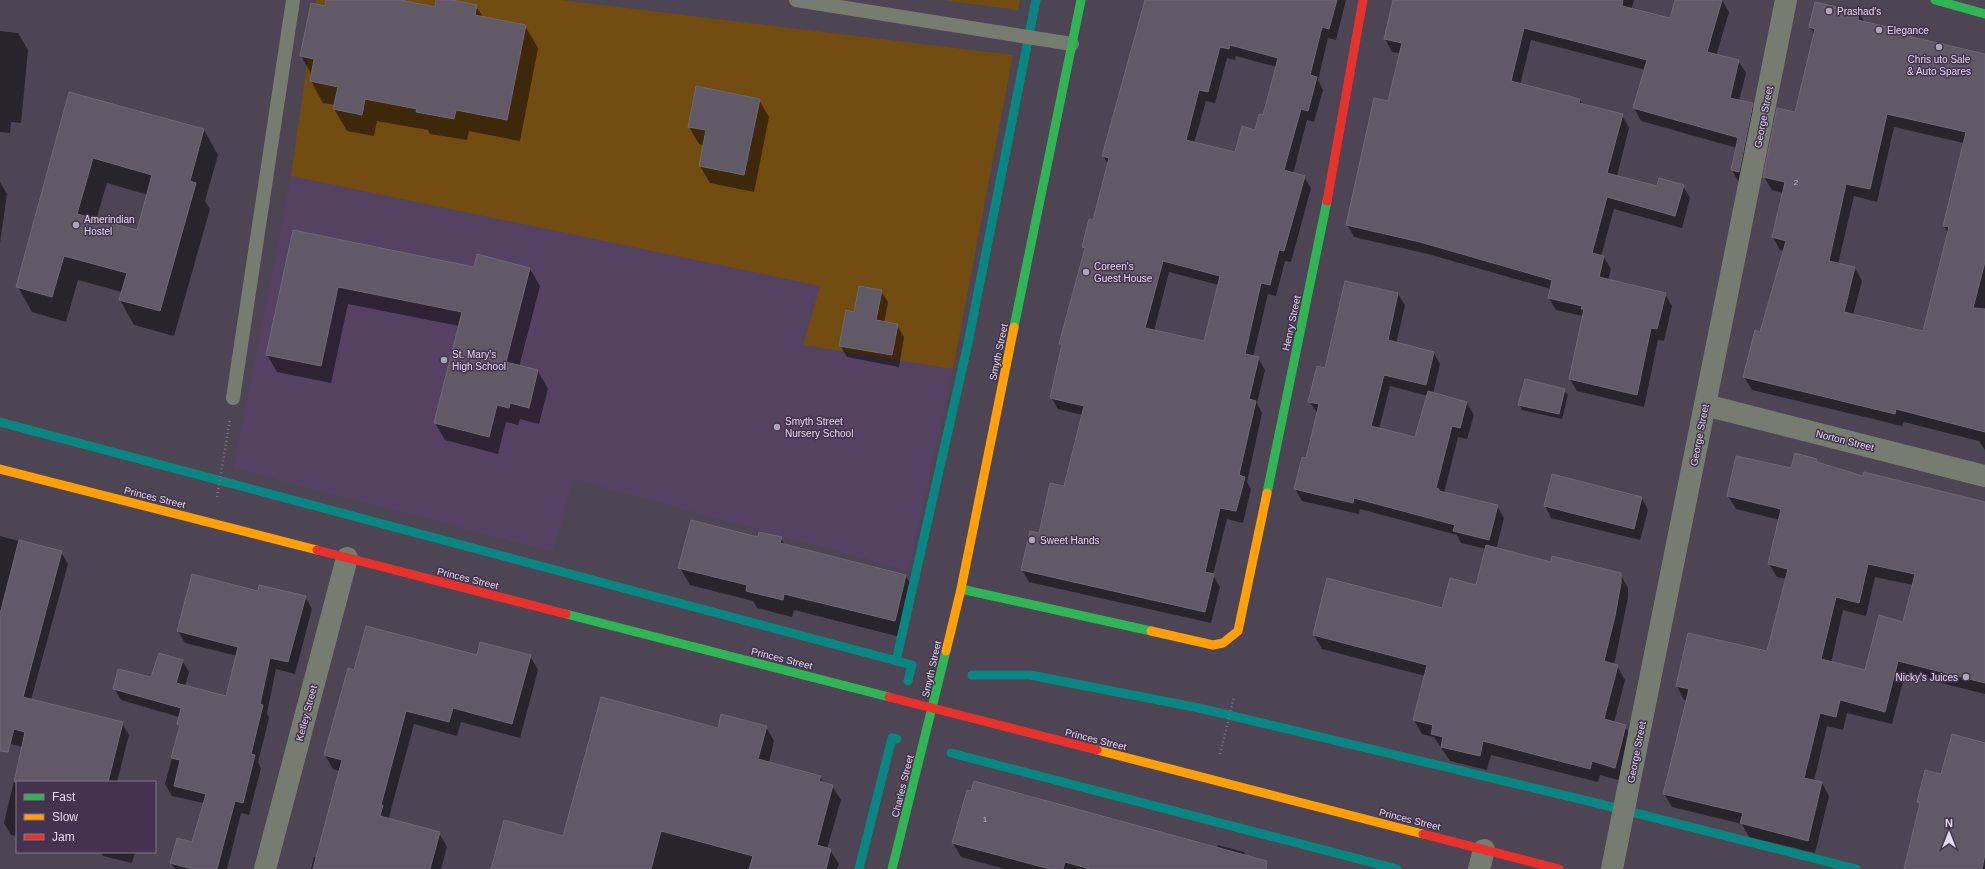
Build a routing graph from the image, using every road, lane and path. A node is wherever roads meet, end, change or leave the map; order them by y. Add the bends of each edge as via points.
1 (293, 0) edge
2 (796, 0) edge
3 (1081, 0) edge
4 (1363, 0) edge
5 (1786, 0) edge
6 (1935, 0) edge
7 (1985, 14) edge
8 (1072, 44) junction
9 (233, 398) joint
10 (1705, 405) junction
11 (0, 469) edge
12 (1985, 476) edge
13 (216, 501) dead end
14 (347, 558) junction
15 (961, 589) junction
16 (1234, 697) dead end
17 (933, 708) junction
18 (1225, 736) dead end
19 (1481, 859) edge
20 (265, 869) edge
21 (892, 869) edge
22 (1559, 869) edge
23 (1612, 869) edge

1 - 9 lane
2 - 8 lane
3 - 8 street, Smyth Street
4 - 15 street, Henry Street via 1320,238 1238,631 1232,638 1212,644
5 - 10 street, George Street
6 - 7 street
8 - 15 street, Smyth Street
9 - 13 path
10 - 12 street, Norton Street
10 - 23 street, George Street
11 - 14 street, Princes Street
14 - 17 street, Princes Street
14 - 20 street, Ketley Street
15 - 17 street, Smyth Street
16 - 18 path
17 - 19 street, Princes Street
17 - 21 street, Charles Street
19 - 22 street, Princes Street

